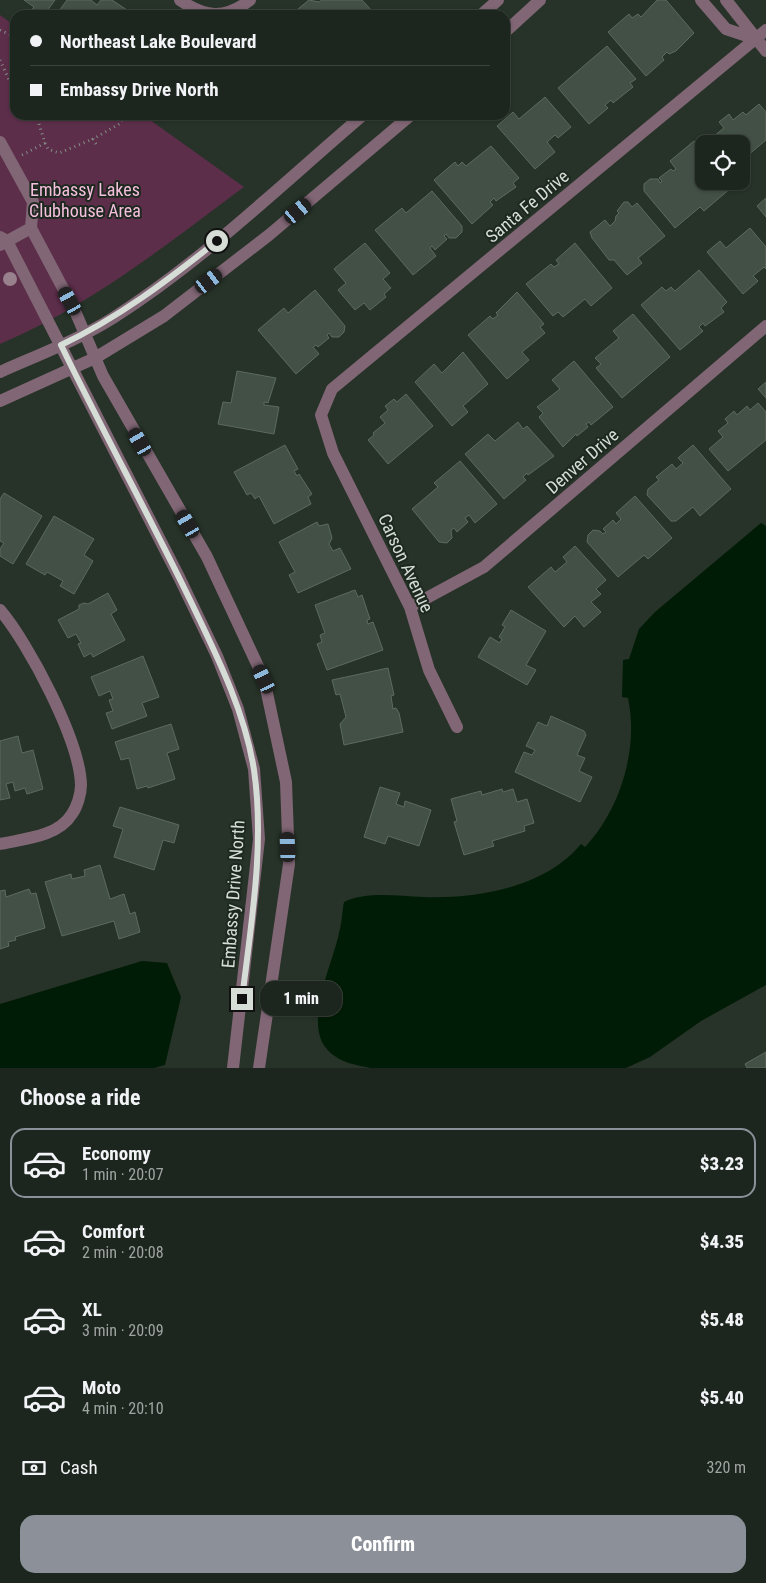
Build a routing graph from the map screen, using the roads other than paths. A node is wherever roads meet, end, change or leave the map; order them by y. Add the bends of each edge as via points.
1 (180, 0) edge
2 (250, 0) edge
3 (498, 0) edge
4 (540, 0) edge
5 (701, 0) edge
6 (726, 0) edge
7 (196, 10) edge
8 (230, 10) edge
9 (487, 10) edge
10 (510, 27) edge
11 (766, 30) edge
12 (756, 39) junction
13 (766, 52) edge
14 (358, 120) edge
15 (405, 120) edge
16 (0, 142) edge
17 (31, 228) junction
18 (2, 241) edge
19 (766, 326) edge
20 (84, 334) junction
21 (61, 345) junction
22 (95, 358) junction
23 (72, 369) junction
24 (0, 372) edge
25 (0, 401) edge
26 (321, 415) joint
27 (410, 608) junction
28 (0, 610) edge
29 (457, 727) dead end
30 (0, 844) edge
31 (233, 1068) edge
32 (258, 1068) edge

1 - 7 street
2 - 8 street
3 - 9 street
4 - 10 street
5 - 12 street via 726,29
6 - 12 street
11 - 12 street, Santa Fe Drive
12 - 13 street
12 - 26 street, Santa Fe Drive via 332,389
14 - 20 street via 164,284
15 - 22 street via 269,236 164,316
16 - 17 street via 33,202
17 - 18 street
17 - 20 street
18 - 21 street, Embassy Drive North
19 - 27 street, Denver Drive via 484,567
20 - 21 street
20 - 22 street
21 - 23 street, Embassy Drive North
21 - 24 street
22 - 23 street
22 - 32 street via 207,557 264,679 286,782 289,864
23 - 25 street
23 - 31 street, Embassy Drive North via 217,656 238,709 254,769 259,839
26 - 27 street, Carson Avenue via 332,453
27 - 29 street, Carson Avenue via 429,670
28 - 30 street via 25,646 50,692 77,761 81,786 72,815 58,827 45,834

